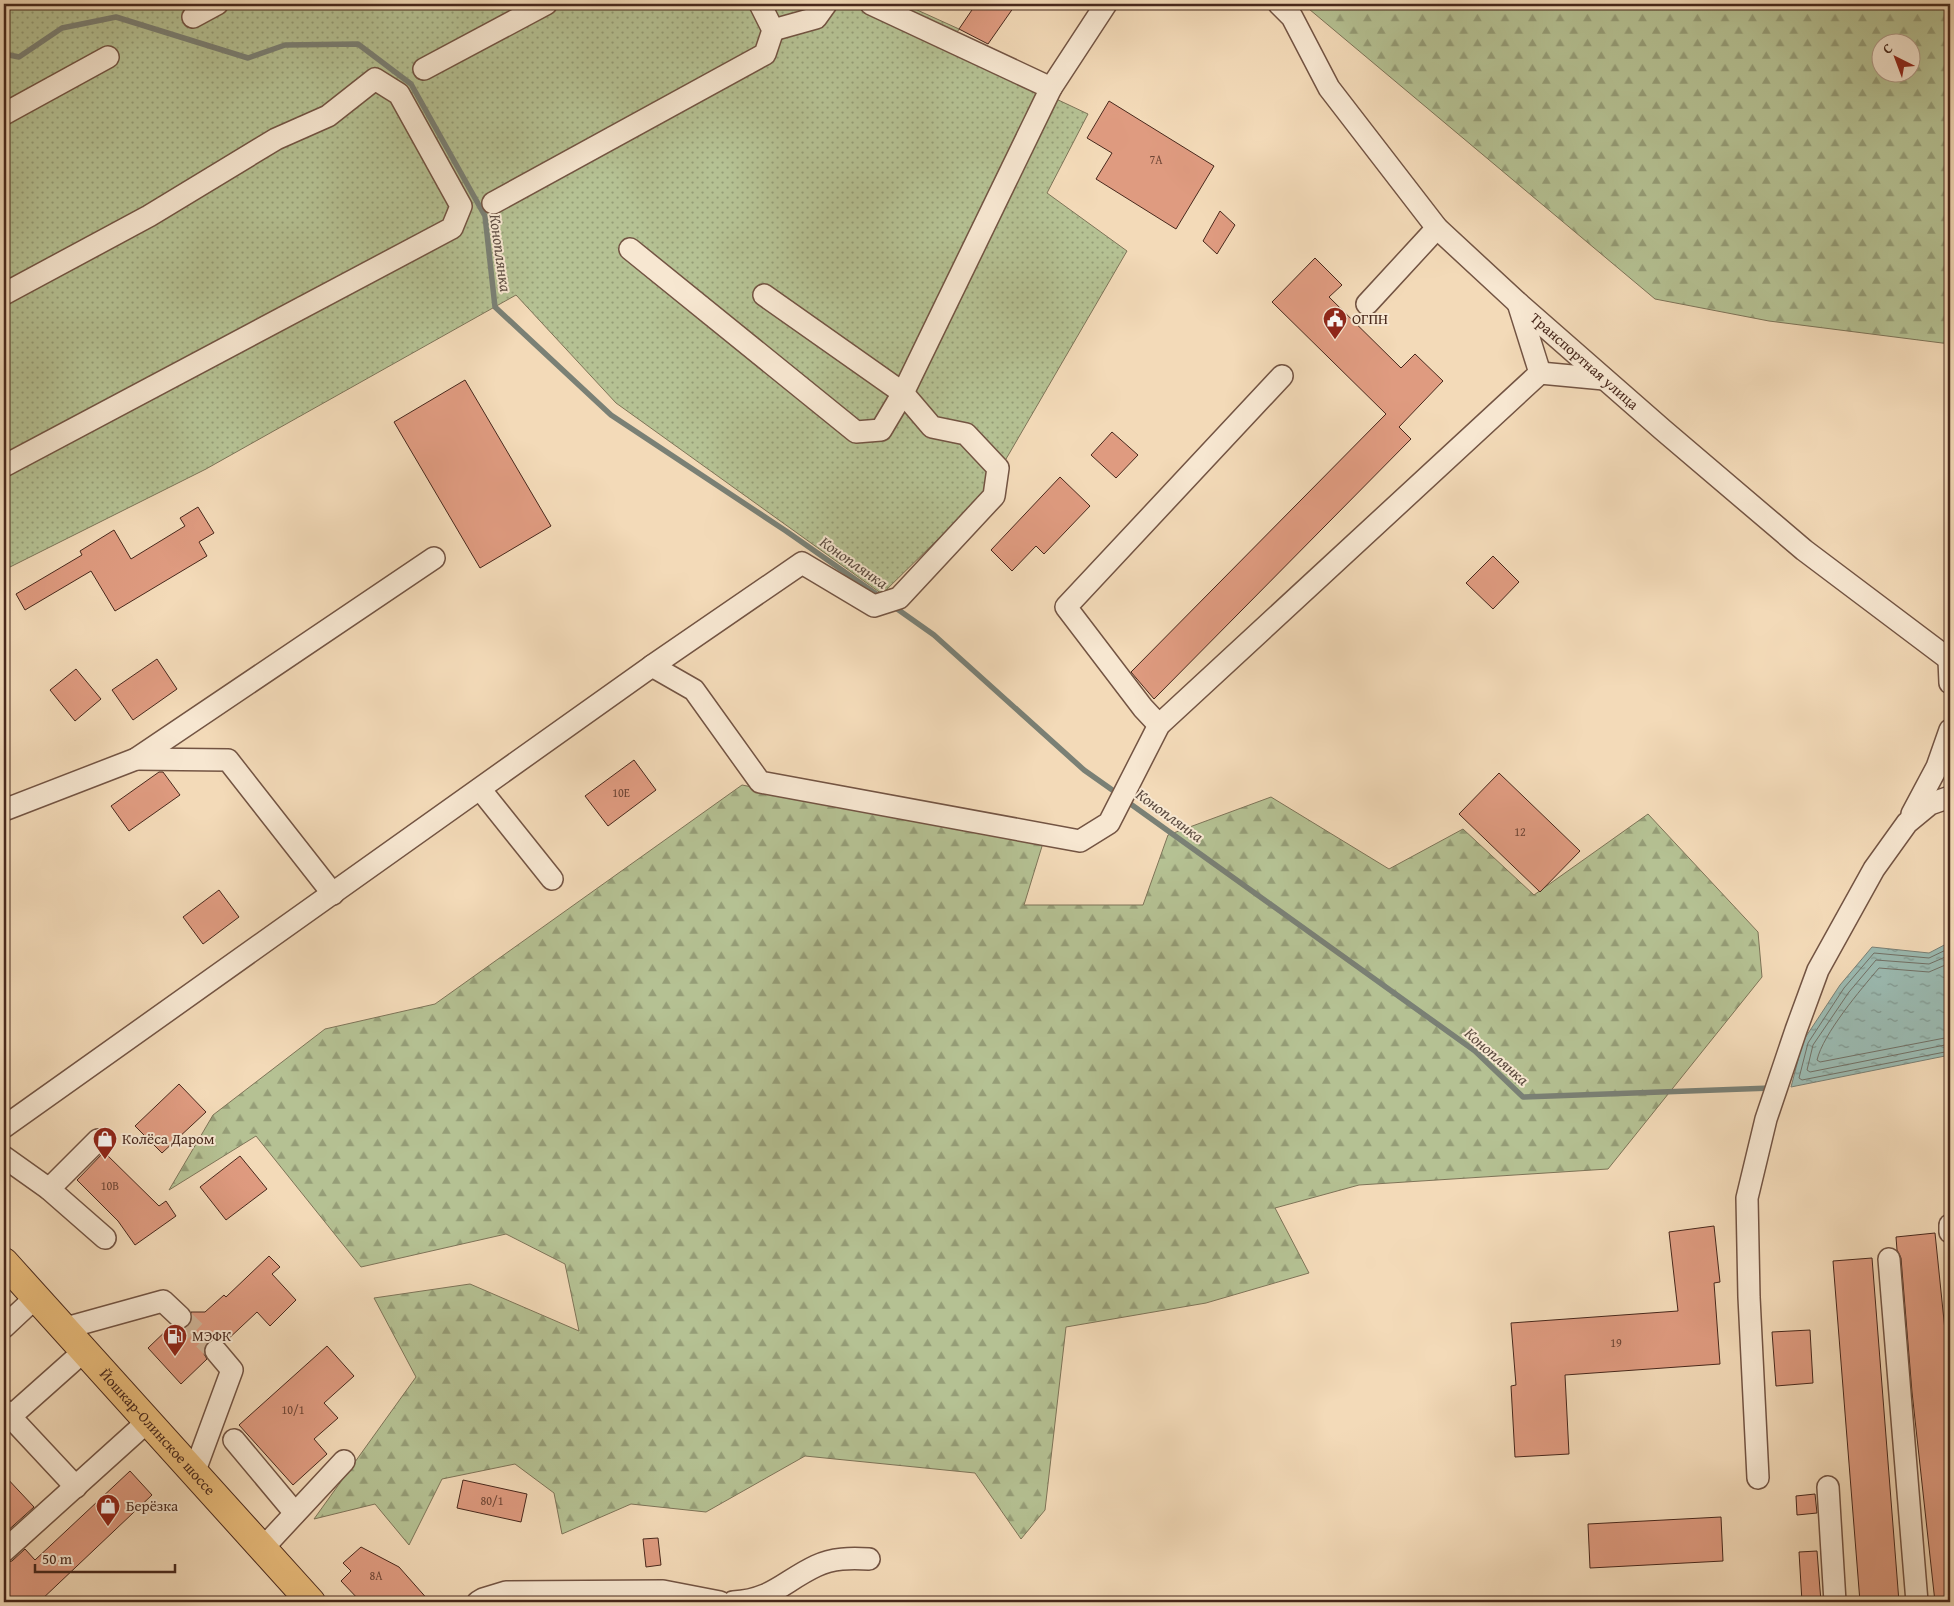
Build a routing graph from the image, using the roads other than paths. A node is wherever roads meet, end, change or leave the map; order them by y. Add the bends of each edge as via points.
1 (217, 4) edge
2 (546, 4) edge
3 (760, 4) edge
4 (826, 4) edge
5 (872, 4) edge
6 (1106, 4) edge
7 (1279, 4) edge
8 (193, 16) dead end
9 (773, 30) junction
10 (108, 57) dead end
11 (424, 68) dead end
12 (1051, 88) junction
13 (4, 114) edge
14 (494, 203) dead end
15 (1437, 228) junction
16 (630, 249) dead end
17 (4, 294) edge
18 (764, 295) dead end
19 (1518, 303) junction
20 (1367, 304) dead end
21 (1540, 373) junction
22 (1282, 376) dead end
23 (1604, 379) junction
24 (903, 393) junction
25 (4, 466) edge
26 (434, 558) dead end
27 (1950, 660) edge
28 (652, 666) junction
29 (1950, 683) edge
30 (1159, 725) junction
31 (1950, 730) edge
32 (136, 759) junction
33 (480, 789) junction
34 (1950, 797) edge
35 (4, 810) edge
36 (1907, 823) junction
37 (552, 879) dead end
38 (333, 894) junction
39 (4, 1127) edge
40 (98, 1140) dead end
41 (4, 1158) edge
42 (49, 1189) junction
43 (105, 1238) dead end
44 (1889, 1258) dead end
45 (4, 1262) edge
46 (35, 1298) junction
47 (180, 1317) tunnel mouth
48 (4, 1327) edge
49 (62, 1329) junction
50 (216, 1351) tunnel mouth
51 (84, 1352) junction
52 (7, 1414) edge
53 (147, 1422) junction
54 (234, 1440) dead end
55 (344, 1461) dead end
56 (194, 1473) junction
57 (1758, 1478) dead end
58 (1828, 1487) dead end
59 (76, 1488) junction
60 (295, 1513) junction
61 (262, 1549) junction
62 (4, 1551) edge
63 (869, 1559) dead end
64 (311, 1602) edge
65 (478, 1602) edge
66 (720, 1602) edge
67 (733, 1602) edge
68 (1835, 1602) edge
69 (1918, 1602) edge

1 - 8 street
2 - 11 street
3 - 9 street
4 - 9 street via 816,18
5 - 12 street
6 - 12 street
7 - 15 street, Транспортная улица via 1292,17 1329,88
9 - 14 street via 766,54
10 - 13 street
12 - 24 street
15 - 19 street, Транспортная улица
15 - 20 street
16 - 24 street via 856,432 881,430
17 - 25 street via 149,216 276,140 328,116 375,79 399,94 462,206 452,228
18 - 24 street
19 - 21 street
19 - 23 street, Транспортная улица
21 - 23 street
21 - 30 street
22 - 30 street via 1066,607 1142,708
23 - 27 street, Транспортная улица via 1804,550
24 - 28 street via 932,427 966,434 998,468 994,496 898,598 874,606 802,563
26 - 32 street
27 - 29 street
28 - 30 street via 694,690 760,782 1080,841 1109,823
28 - 33 street
31 - 36 street via 1937,767
32 - 35 street
32 - 38 street via 228,760
33 - 37 street
33 - 38 street
34 - 36 street via 1930,804
36 - 57 street via 1874,869 1818,970 1766,1119 1747,1198
38 - 39 street
40 - 42 street
41 - 42 street
42 - 43 street
44 - 69 street
45 - 46 main road, Йошкар-Олинское шоссе
46 - 48 street
46 - 49 main road, Йошкар-Олинское шоссе
47 - 49 street via 163,1301
49 - 51 main road, Йошкар-Олинское шоссе
50 - 56 street via 232,1370
51 - 52 street
51 - 53 main road, Йошкар-Олинское шоссе
52 - 59 street
53 - 56 main road, Йошкар-Олинское шоссе
53 - 59 street
54 - 60 street
55 - 60 street
56 - 61 main road, Йошкар-Олинское шоссе
58 - 68 street
59 - 62 street
60 - 61 street
61 - 64 main road, Йошкар-Олинское шоссе
63 - 67 street via 842,1558 816,1566 767,1596
65 - 66 street via 506,1592 541,1591 663,1591

